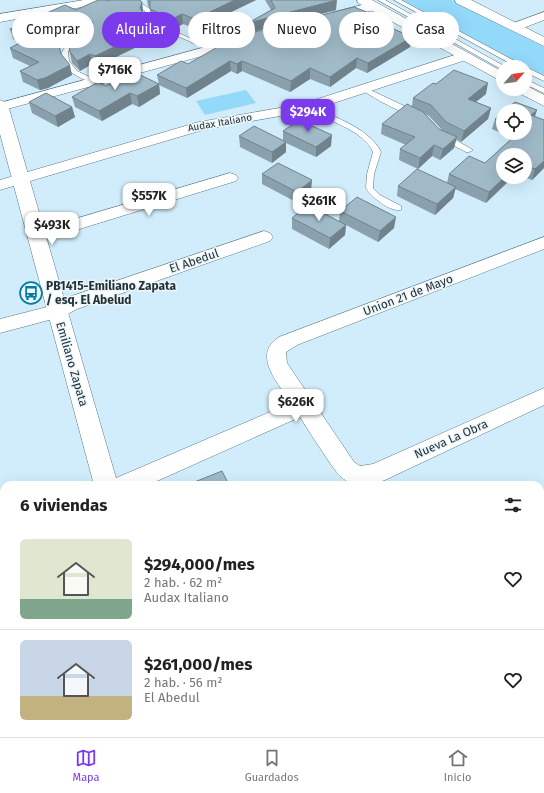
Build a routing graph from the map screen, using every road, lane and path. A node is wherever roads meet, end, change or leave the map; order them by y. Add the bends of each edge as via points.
1 (104, 0) edge
2 (397, 0) edge
3 (467, 1) edge
4 (373, 2) edge
5 (139, 4) edge
6 (49, 5) edge
7 (544, 16) edge
8 (331, 17) edge
9 (0, 18) edge
10 (515, 27) junction
11 (261, 36) edge
12 (544, 42) edge
13 (60, 48) edge
14 (211, 49) junction
15 (64, 50) joint
16 (464, 56) junction
17 (509, 60) edge
18 (496, 64) edge
19 (532, 73) edge
20 (496, 74) edge
21 (544, 79) edge
22 (94, 81) junction
23 (532, 85) edge
24 (364, 89) junction
25 (544, 91) edge
26 (532, 94) edge
27 (544, 101) edge
28 (0, 106) edge
29 (304, 108) junction
30 (419, 116) edge
31 (435, 130) edge
32 (469, 150) dead end
33 (20, 178) junction
34 (230, 178) dead end
35 (0, 185) edge
36 (398, 208) dead end
37 (37, 236) junction
38 (264, 237) dead end
39 (544, 243) edge
40 (57, 311) junction
41 (0, 326) edge
42 (544, 396) edge
43 (304, 406) junction
44 (106, 481) edge
45 (115, 481) edge

1 - 6 street
2 - 17 lane
3 - 10 street
4 - 8 street
4 - 16 street
4 - 18 lane
5 - 14 lane via 148,10 148,21
6 - 9 street
7 - 10 street
10 - 12 street
11 - 14 street
13 - 15 lane
14 - 22 street
15 - 22 lane via 67,67
16 - 20 street
16 - 24 street, Audax Italiano
19 - 21 lane
22 - 28 street
23 - 25 lane
24 - 29 street, Audax Italiano
24 - 30 lane
26 - 27 street
28 - 33 street, Emiliano Zapata
29 - 33 street, Audax Italiano via 204,125
29 - 36 lane via 361,134 370,141 377,152 369,179 370,191 374,196
31 - 32 lane via 440,136
33 - 35 street, Audax Italiano
33 - 37 street, Emiliano Zapata
34 - 37 street
37 - 40 street, Emiliano Zapata
38 - 40 street, El Abedul via 70,304
39 - 43 street, Union 21 de Mayo via 284,343 276,351 275,361
40 - 41 street, El Abedul
40 - 44 street, Emiliano Zapata
42 - 43 street, Nueva La Obra via 377,472 363,476 346,469
43 - 45 street

